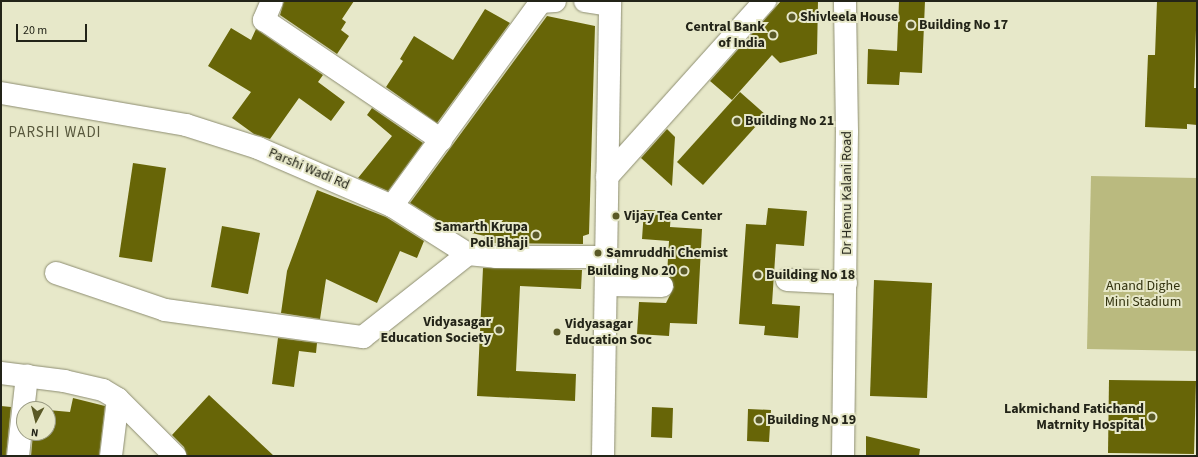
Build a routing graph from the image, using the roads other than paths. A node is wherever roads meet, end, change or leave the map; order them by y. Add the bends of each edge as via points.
1 (272, 1) edge
2 (556, 1) edge
3 (585, 1) edge
4 (765, 1) edge
5 (845, 1) edge
6 (610, 3) edge
7 (1, 93) edge
8 (441, 140) junction
9 (608, 177) junction
10 (392, 206) junction
11 (468, 254) junction
12 (606, 257) junction
13 (56, 273) dead end
14 (787, 280) dead end
15 (846, 283) junction
16 (606, 285) junction
17 (662, 286) dead end
18 (1, 372) edge
19 (27, 376) junction
20 (118, 399) junction
21 (18, 456) edge
22 (111, 456) edge
23 (175, 456) edge
24 (603, 456) edge
25 (842, 456) edge

1 - 8 street via 264,20
2 - 8 street via 541,2
3 - 6 street
4 - 9 street
5 - 15 street, Dr Hemu Kalani Road
6 - 9 street
7 - 10 street, Parshi Wadi Rd via 186,125 306,167
8 - 10 street
9 - 12 street
10 - 11 street, Parshi Wadi Rd
11 - 12 street, Parshi Wadi Rd via 496,258
11 - 13 street via 363,337 166,310
12 - 16 street
14 - 15 street
15 - 25 street, Dr Hemu Kalani Road
16 - 17 street
16 - 24 street
18 - 19 street
19 - 20 street via 87,384
19 - 21 street
20 - 22 street
20 - 23 street

